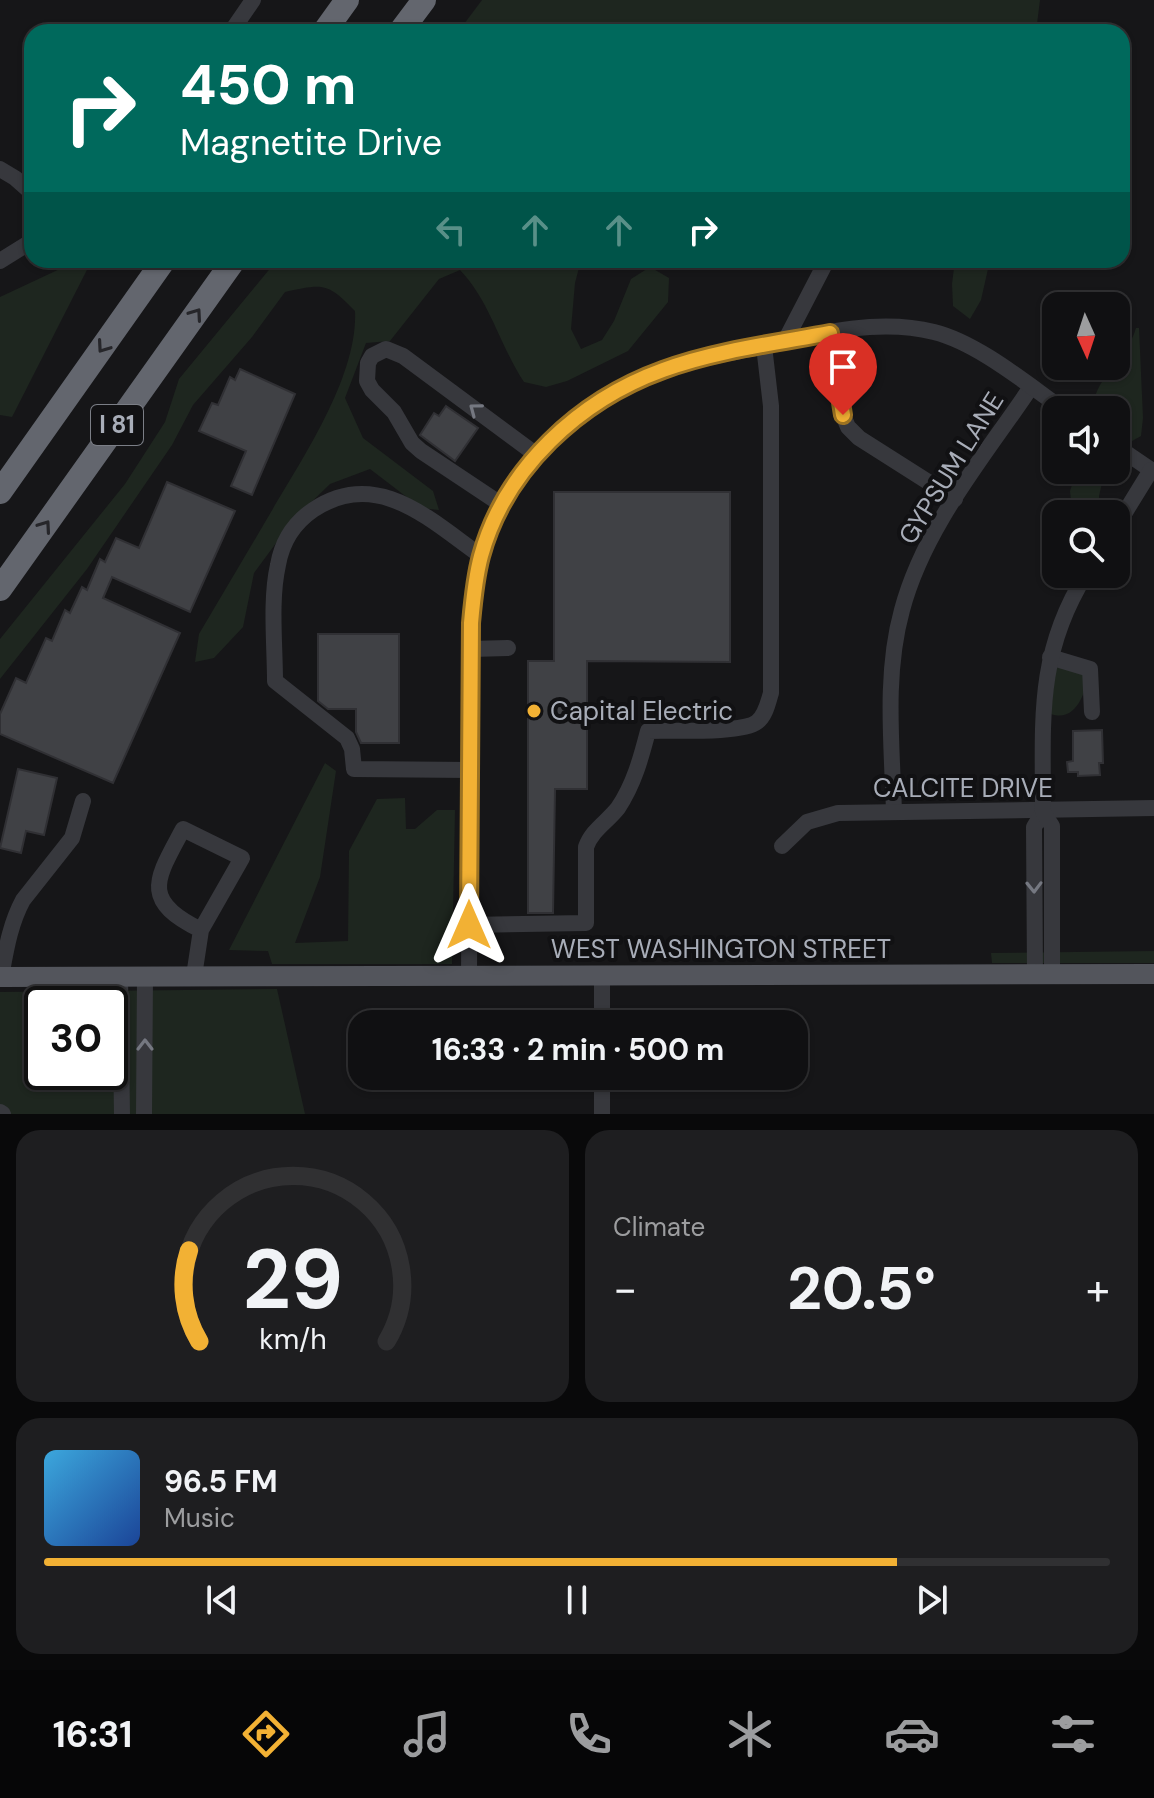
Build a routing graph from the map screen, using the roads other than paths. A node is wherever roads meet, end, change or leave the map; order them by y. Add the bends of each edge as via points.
1 (253, 0) edge
2 (347, 0) edge
3 (424, 0) edge
4 (236, 24) edge
5 (330, 24) edge
6 (406, 24) edge
7 (0, 169) edge
8 (24, 187) edge
9 (24, 246) edge
10 (0, 261) edge
11 (158, 268) edge
12 (228, 268) edge
13 (823, 268) edge
14 (830, 333) junction
15 (785, 341) junction
16 (764, 346) junction
17 (1031, 387) junction
18 (1044, 396) edge
19 (1130, 455) edge
20 (538, 456) junction
21 (1153, 471) edge
22 (0, 492) edge
23 (955, 499) junction
24 (502, 505) junction
25 (1130, 506) edge
26 (481, 556) junction
27 (1078, 588) edge
28 (0, 589) edge
29 (508, 648) dead end
30 (471, 649) junction
31 (1050, 657) junction
32 (1092, 712) dead end
33 (470, 770) junction
34 (83, 801) dead end
35 (1154, 808) edge
36 (894, 812) junction
37 (1043, 812) junction
38 (782, 846) dead end
39 (469, 925) junction
40 (201, 930) junction
41 (1044, 974) junction
42 (1154, 974) edge
43 (120, 976) junction
44 (194, 976) junction
45 (469, 976) junction
46 (602, 976) junction
47 (0, 977) edge
48 (145, 977) junction
49 (602, 1010) edge
50 (602, 1090) edge
51 (122, 1114) edge
52 (144, 1114) edge
53 (602, 1114) edge

1 - 4 street
2 - 5 highway
3 - 6 highway
7 - 8 street
9 - 10 street
11 -> 22 highway, I 81
28 -> 12 highway, I 81
13 - 15 street
14 - 15 street
14 - 17 street via 897,325 937,333
14 - 23 street via 848,427
15 - 16 street
16 - 20 street via 687,363 633,382 571,420
16 - 39 street via 771,406 771,693 766,709 758,721 733,729 648,731 633,782 586,847 586,923
17 - 18 street
17 - 23 street, GYPSUM LANE
19 - 21 street
20 - 24 street
20 -> 24 street via 403,356 386,349 372,356 367,381 412,443
21 - 25 street
23 - 36 street, GYPSUM LANE via 917,567 899,624 891,684
24 - 26 street
26 - 30 street
26 - 33 street via 398,500 360,494 322,504 306,515 283,545 276,575 275,681 347,738 354,769
27 - 31 street via 1059,624
29 - 30 street
30 - 33 street
31 - 32 street via 1090,669
31 - 37 street via 1043,708
33 - 39 street
34 - 47 street via 72,838 17,911
35 - 37 street, CALCITE DRIVE
36 - 37 street, CALCITE DRIVE
36 - 38 street, CALCITE DRIVE via 826,814 807,822
37 - 41 street via 1052,826
39 - 45 street
40 - 40 street via 170,911 158,888 158,876 183,829 242,858
40 - 44 street
41 - 42 main road, WEST WASHINGTON STREET
41 - 46 main road, WEST WASHINGTON STREET
43 - 47 main road, WEST WASHINGTON STREET
43 - 48 main road, WEST WASHINGTON STREET
43 - 51 street
44 - 45 main road, WEST WASHINGTON STREET
44 - 48 main road, WEST WASHINGTON STREET
45 - 46 main road, WEST WASHINGTON STREET
46 - 49 street
52 -> 48 street
50 - 53 street

